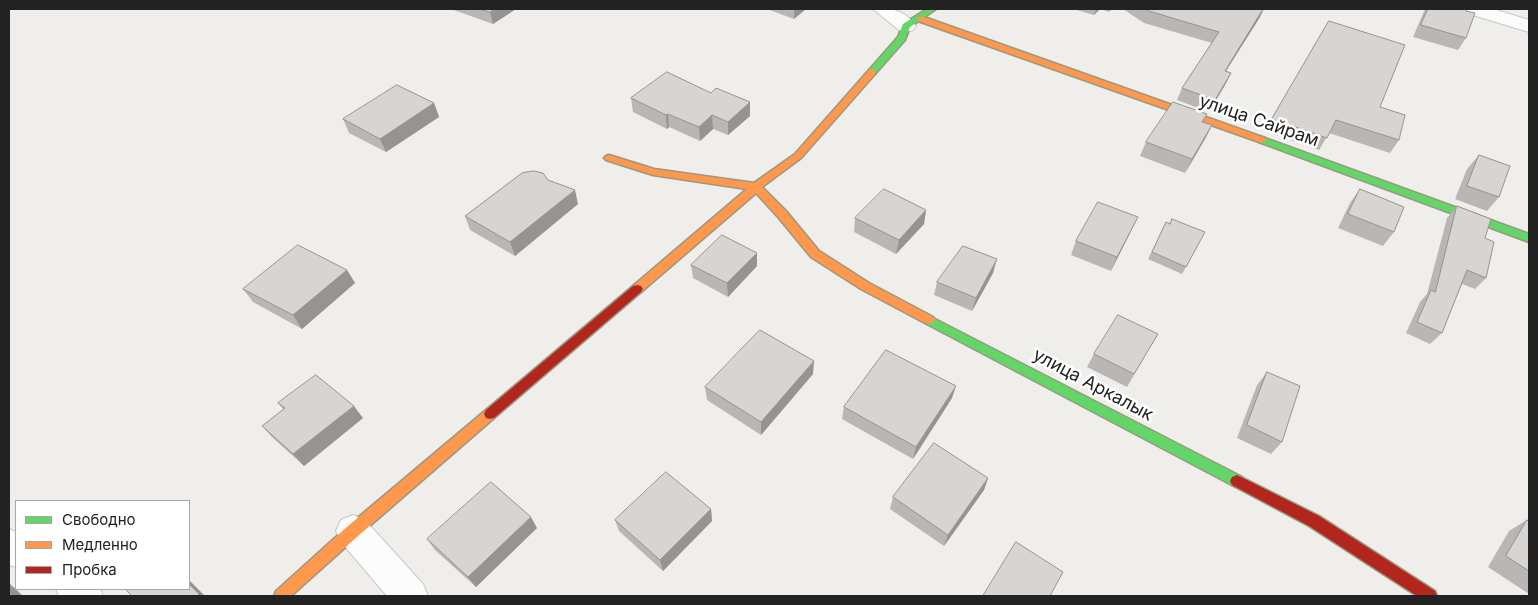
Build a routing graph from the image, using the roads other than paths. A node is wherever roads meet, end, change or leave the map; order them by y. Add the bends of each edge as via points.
1 (883, 9) edge
2 (932, 9) edge
3 (1473, 9) edge
4 (913, 23) junction
5 (1529, 26) edge
6 (609, 158) dead end
7 (756, 187) junction
8 (1529, 238) edge
9 (353, 532) junction
10 (281, 596) edge
11 (410, 596) edge
12 (1430, 596) edge

1 - 4 street via 902,21
2 - 4 street
3 - 5 street
4 - 7 street via 798,156
4 - 8 street, улица Сайрам via 1310,156
6 - 7 street via 653,172
7 - 9 street
7 - 12 street, улица Аркалык via 815,254 865,286 1314,521
9 - 10 street
9 - 11 street

